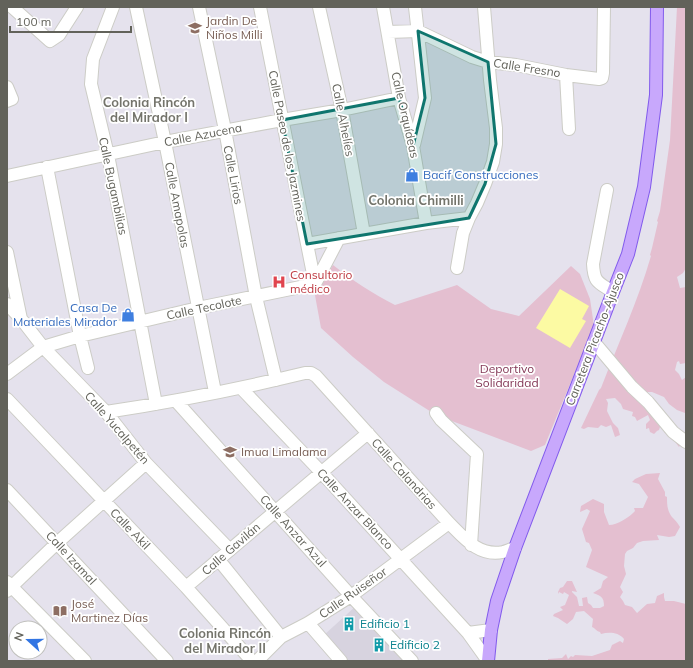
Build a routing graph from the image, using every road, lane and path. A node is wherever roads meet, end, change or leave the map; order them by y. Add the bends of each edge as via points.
1 (12, 7) edge
2 (76, 7) edge
3 (114, 7) edge
4 (136, 7) edge
5 (199, 7) edge
6 (260, 7) edge
7 (319, 7) edge
8 (383, 7) edge
9 (415, 7) edge
10 (484, 7) edge
11 (604, 7) edge
12 (657, 7) edge
13 (418, 31) junction
14 (388, 32) junction
15 (488, 62) junction
16 (566, 75) junction
17 (7, 87) edge
18 (399, 98) junction
19 (7, 101) edge
20 (342, 110) junction
21 (282, 120) junction
22 (569, 129) dead end
23 (225, 130) junction
24 (165, 142) junction
25 (413, 146) junction
26 (108, 155) junction
27 (47, 167) junction
28 (7, 176) edge
29 (607, 190) dead end
30 (469, 218) junction
31 (426, 223) junction
32 (364, 234) junction
33 (339, 238) junction
34 (307, 244) junction
35 (7, 252) edge
36 (457, 268) dead end
37 (315, 284) junction
38 (613, 292) junction
39 (256, 297) junction
40 (7, 304) edge
41 (198, 308) junction
42 (22, 320) junction
43 (140, 322) junction
44 (80, 336) junction
45 (594, 342) junction
46 (43, 347) junction
47 (88, 368) dead end
48 (7, 374) edge
49 (276, 380) junction
50 (241, 388) junction
51 (215, 392) junction
52 (7, 398) edge
53 (176, 400) junction
54 (156, 404) junction
55 (106, 412) junction
56 (436, 413) dead end
57 (368, 433) junction
58 (686, 442) edge
59 (146, 463) junction
60 (321, 472) junction
61 (7, 490) edge
62 (104, 501) junction
63 (275, 511) junction
64 (449, 523) junction
65 (57, 543) junction
66 (471, 545) junction
67 (515, 548) junction
68 (230, 550) junction
69 (218, 559) junction
70 (401, 559) junction
71 (8, 587) edge
72 (186, 587) junction
73 (351, 596) junction
74 (308, 623) junction
75 (491, 630) junction
76 (468, 633) junction
77 (281, 637) junction
78 (85, 661) edge
79 (167, 661) edge
80 (252, 661) edge
81 (257, 661) edge
82 (341, 661) edge
83 (412, 661) edge
84 (488, 661) edge

1 - 2 street via 50,41 59,35
3 - 26 street, Calle Bugambilias via 93,59 90,84
4 - 24 street, Calle Amapolas
5 - 23 street, Calle Lirios
6 - 21 street, Calle Paseo de los Jazmines
7 - 20 street, Calle Alhelíes
8 - 14 street, Calle Orquídeas
9 - 13 street
10 - 15 street
11 - 16 street, Calle Fresno via 602,78
12 - 38 main road, Carretera Picacho-Ajusco via 656,95 644,187 628,254
13 - 14 street, Calle Fresno
13 - 15 street, Calle Fresno
13 - 25 street via 425,98
14 - 18 street, Calle Orquídeas
15 - 16 street, Calle Fresno
15 - 30 street via 496,144 485,184
16 - 22 street
17 - 19 street via 12,99
18 - 20 street, Calle Azucena
18 - 25 street, Calle Orquídeas
20 - 21 street, Calle Azucena
20 - 32 street, Calle Alhelíes
21 - 23 street, Calle Azucena
21 - 34 street, Calle Paseo de los Jazmines
23 - 24 street, Calle Azucena
23 - 39 street, Calle Lirios
24 - 26 street, Calle Azucena
24 - 41 street, Calle Amapolas
25 - 31 street, Calle Orquídeas
26 - 27 street, Calle Azucena
26 - 43 street, Calle Bugambilias
27 - 28 street, Calle Azucena
27 - 44 street
29 - 38 street via 593,264 596,279
30 - 31 street
30 - 36 street via 463,233
31 - 32 street
32 - 33 street
33 - 34 street
33 - 37 street
34 - 37 street, Calle Paseo de los Jazmines
35 - 42 street
37 - 39 street, Calle Tecolote
38 - 45 main road, Carretera Picacho-Ajusco
39 - 41 street, Calle Tecolote
39 - 49 street, Calle Lirios
40 - 42 street, Calle Yucalpetén
41 - 43 street, Calle Tecolote
41 - 51 street, Calle Amapolas
42 - 46 street, Calle Yucalpetén
43 - 44 street, Calle Tecolote
43 - 54 street, Calle Bugambilias
44 - 46 street, Calle Tecolote
44 - 47 street
45 - 58 street via 673,432
45 - 67 main road, Carretera Picacho-Ajusco
46 - 48 street
46 - 55 street, Calle Yucalpetén
49 - 50 street
49 - 57 street, Calle Calandrias via 311,373
50 - 51 street
50 - 60 street, Calle Anzar Blanco
51 - 53 street
52 - 62 street, Calle Akil
53 - 54 street
53 - 63 street, Calle Anzar Azul
54 - 55 street
55 - 59 street, Calle Yucalpetén
56 - 66 street via 476,454
57 - 60 street, Calle Gavilán
57 - 64 street, Calle Calandrias
59 - 62 street
59 - 68 street, Calle Yucalpetén
60 - 63 street, Calle Gavilán
60 - 70 street, Calle Anzar Blanco
61 - 65 street, Calle Izamal
62 - 65 street
62 - 72 street, Calle Akil
63 - 68 street, Calle Gavilán
63 - 73 street, Calle Anzar Azul
64 - 66 street, Calle Calandrias
64 - 70 street, Calle Ruiseñor
65 - 71 street
65 - 79 street, Calle Izamal
66 - 67 street, Calle Calandrias via 490,553
67 - 75 main road, Carretera Picacho-Ajusco via 497,602
68 - 69 street, Calle Gavilán
69 - 72 street, Calle Gavilán
69 - 77 street
70 - 73 street, Calle Ruiseñor
70 - 76 street, Calle Anzar Blanco
71 - 78 street
72 - 80 street, Calle Akil
73 - 74 street, Calle Ruiseñor
73 - 83 street, Calle Anzar Azul
74 - 77 street, Calle Ruiseñor
74 - 82 street
75 - 76 street
75 - 84 main road, Carretera Picacho-Ajusco
76 - 84 street, Calle Anzar Blanco
77 - 81 street, Calle Ruiseñor

